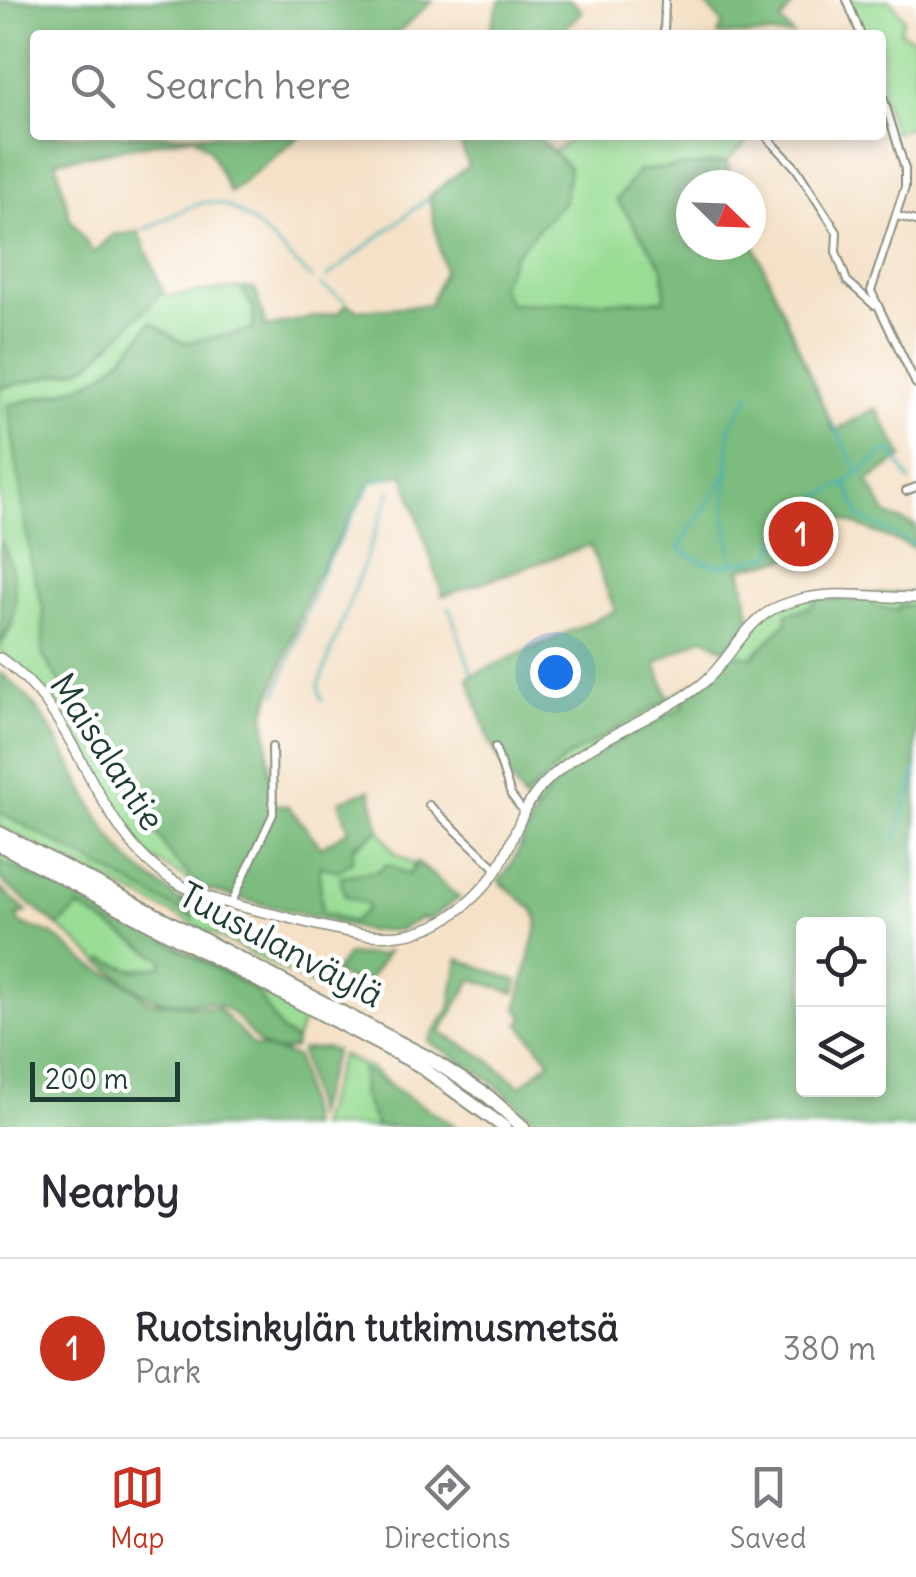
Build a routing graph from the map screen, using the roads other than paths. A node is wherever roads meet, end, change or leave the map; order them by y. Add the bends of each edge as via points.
1 (665, 0) edge
2 (848, 0) edge
3 (664, 30) edge
4 (859, 30) edge
5 (886, 106) edge
6 (770, 140) edge
7 (897, 216) junction
8 (916, 221) edge
9 (875, 305) junction
10 (916, 384) edge
11 (916, 487) edge
12 (906, 491) dead end
13 (916, 598) edge
14 (0, 658) edge
15 (495, 747) dead end
16 (272, 748) dead end
17 (430, 805) dead end
18 (524, 812) junction
19 (0, 833) edge
20 (0, 845) edge
21 (498, 870) junction
22 (95, 885) junction
23 (230, 904) junction
24 (504, 1127) edge
25 (523, 1127) edge

1 - 3 street
2 - 4 street
5 - 7 street via 905,169
6 - 9 street via 837,232 847,281
7 - 8 street
7 - 9 street via 871,283
9 - 10 street
11 - 12 street
13 - 18 main road, Maisalantie via 827,594 778,606 746,631 702,684 562,768
14 - 23 main road, Maisalantie via 54,709 138,852 183,887
15 - 18 street
16 - 23 street via 273,814
17 - 21 street
18 - 21 main road, Maisalantie
19 - 22 highway, Tuusulanväylä
20 - 22 highway, Tuusulanväylä
21 - 23 main road, Maisalantie via 453,916 396,937 358,936
22 - 24 highway, Tuusulanväylä via 417,1064
22 - 25 highway, Tuusulanväylä via 428,1058

